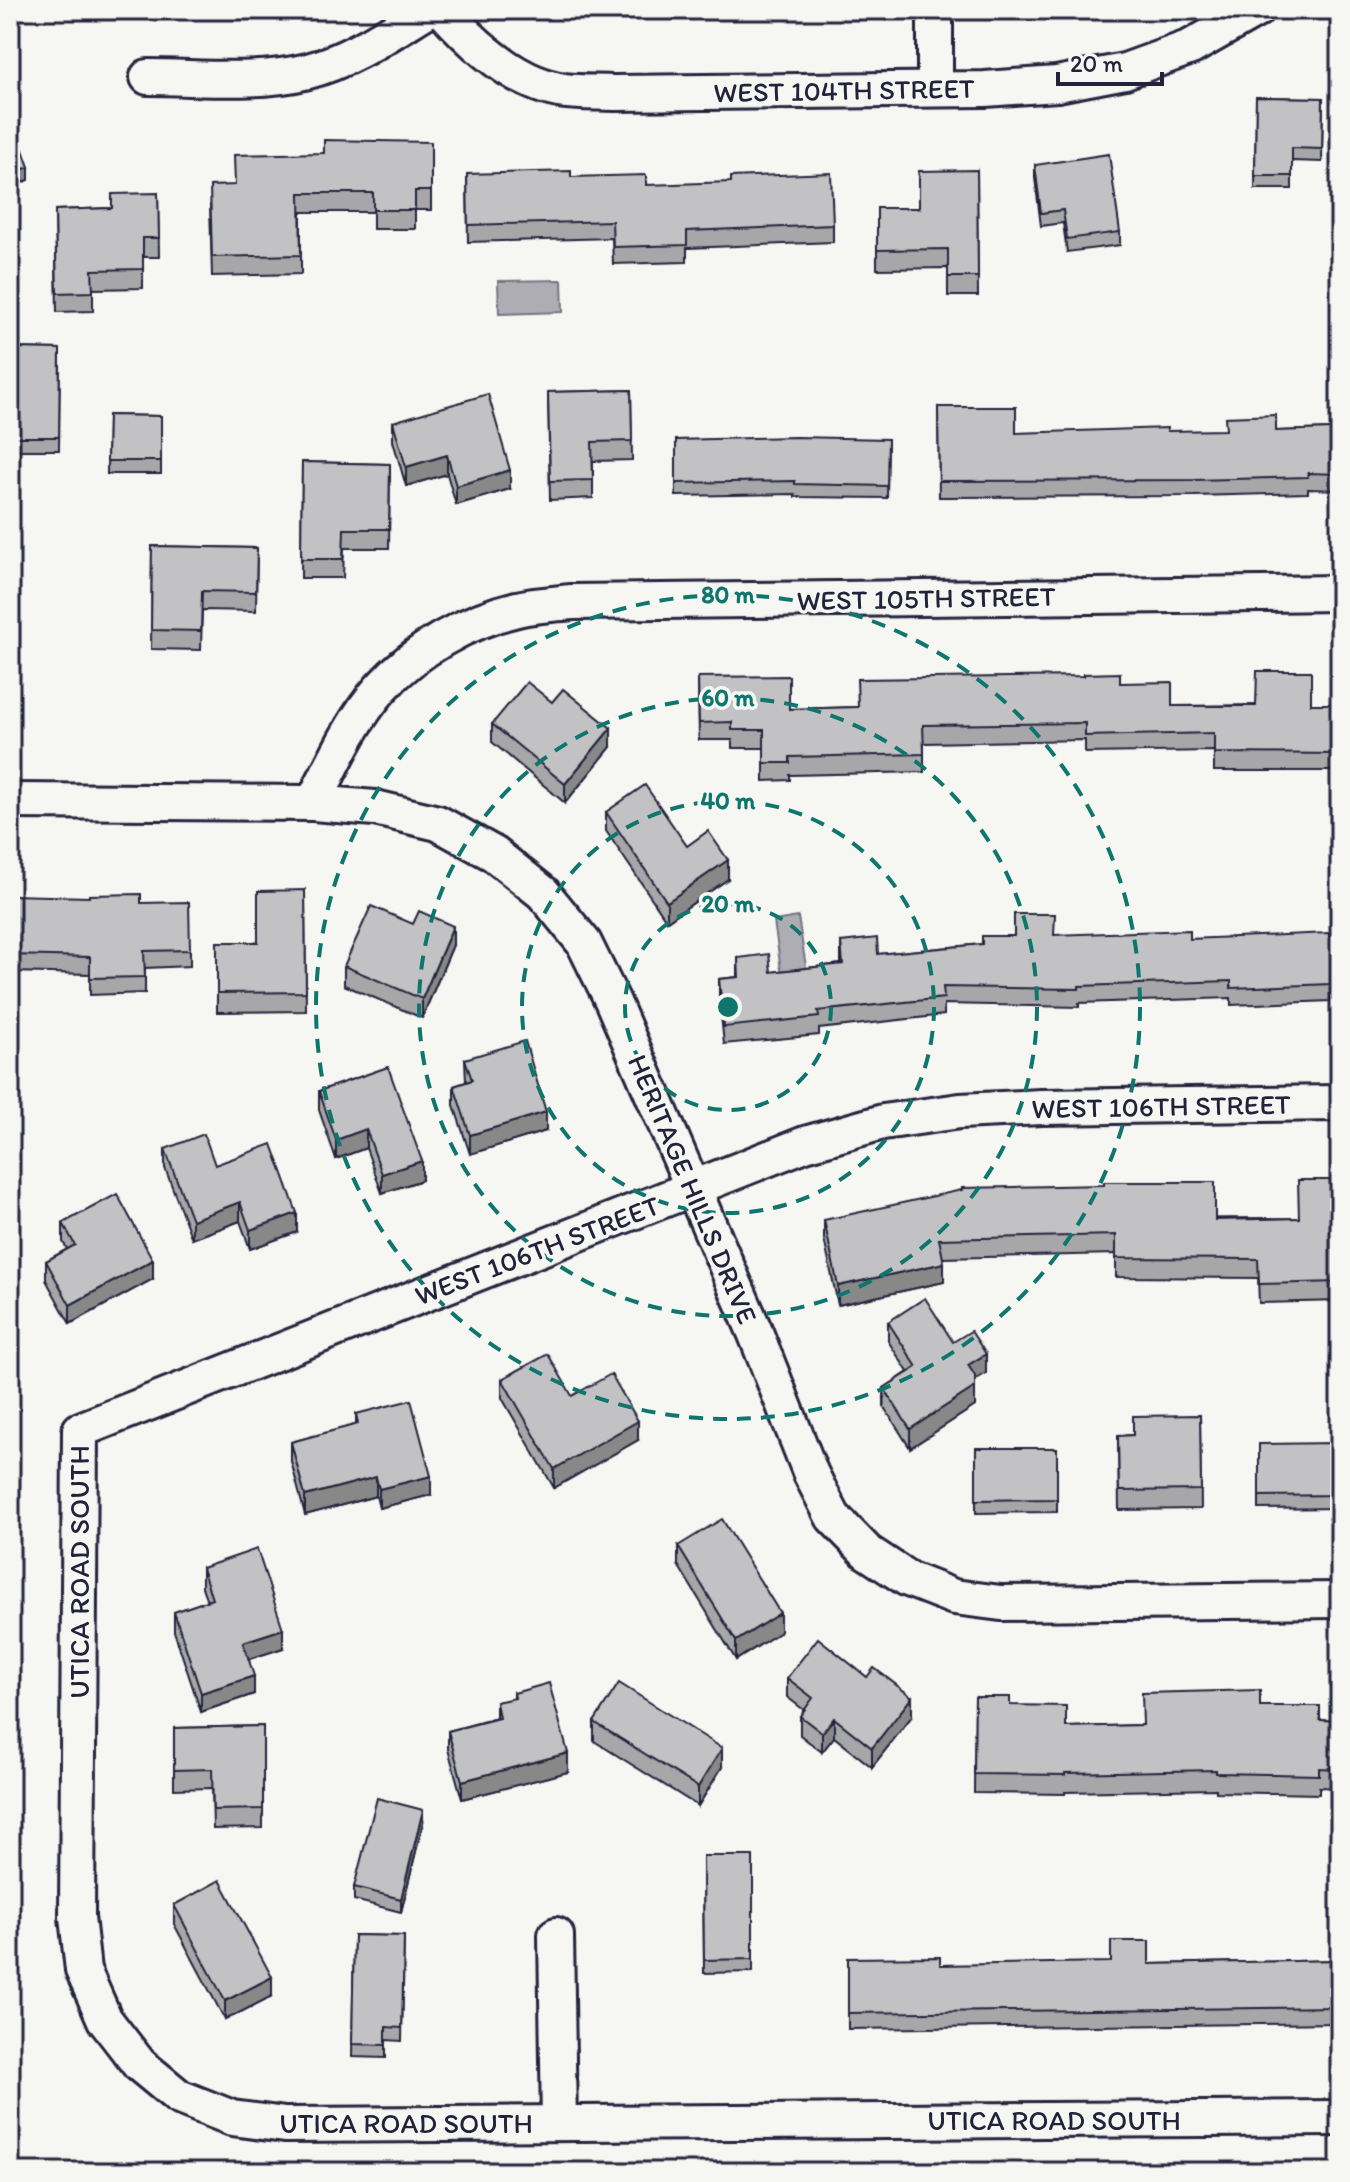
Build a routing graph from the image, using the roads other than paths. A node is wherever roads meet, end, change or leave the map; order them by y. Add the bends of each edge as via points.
1 (427, 10) edge
2 (443, 10) edge
3 (935, 10) edge
4 (1256, 10) edge
5 (148, 77) dead end
6 (935, 89) junction
7 (1340, 593) edge
8 (10, 801) edge
9 (313, 803) junction
10 (1340, 1103) edge
11 (694, 1189) junction
12 (80, 1430) joint
13 (1340, 1600) edge
14 (556, 1935) dead end
15 (1340, 2118) edge
16 (559, 2123) junction

1 - 5 street via 351,56 307,71 260,77
2 - 6 street, WEST 104TH STREET via 472,43 515,73 562,91
3 - 6 street
4 - 6 street, WEST 104TH STREET via 1191,47 1125,71 1057,84
7 - 9 street, WEST 105TH STREET via 572,602 519,608 469,624 422,653 382,688 351,731
8 - 9 street, HERITAGE HILLS DRIVE
9 - 11 street, HERITAGE HILLS DRIVE via 375,808 438,823 494,854 543,893 584,943
10 - 11 street, WEST 106TH STREET via 960,1111 883,1122 805,1144
11 - 12 street, WEST 106TH STREET
11 - 13 street, HERITAGE HILLS DRIVE via 833,1517 867,1552 908,1579 954,1597 1001,1603
12 - 16 street, UTICA ROAD SOUTH via 77,1917 83,1970 105,2020 139,2064 179,2097 232,2118 285,2125
14 - 16 street
15 - 16 street, UTICA ROAD SOUTH

